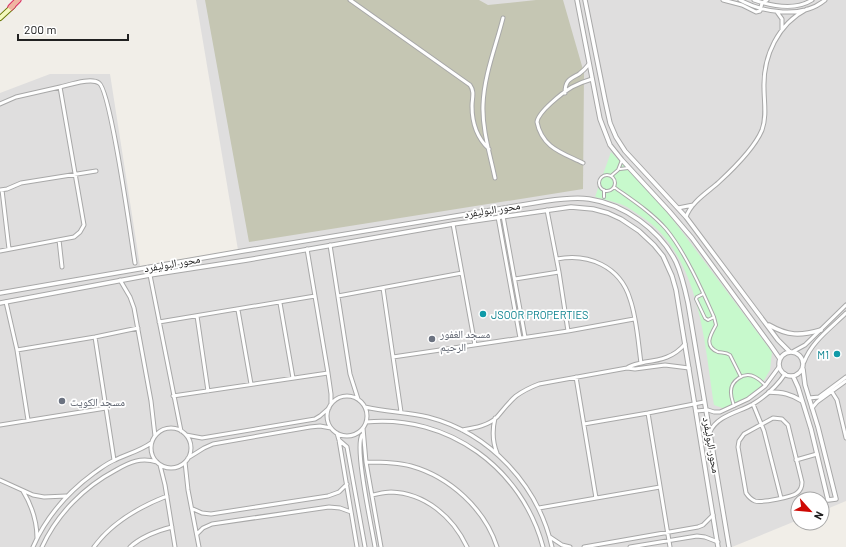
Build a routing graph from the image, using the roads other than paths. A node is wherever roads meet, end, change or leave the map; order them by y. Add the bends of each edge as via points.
1 (19, 0) edge
2 (350, 0) edge
3 (576, 0) edge
4 (723, 0) edge
5 (740, 0) edge
6 (754, 0) edge
7 (767, 0) edge
8 (771, 0) edge
9 (812, 0) edge
10 (825, 0) edge
11 (585, 2) edge
12 (762, 3) junction
13 (577, 5) junction
14 (772, 5) junction
15 (11, 7) joint
16 (761, 8) junction
17 (807, 9) junction
18 (775, 11) junction
19 (0, 18) edge
20 (503, 18) dead end
21 (782, 30) junction
22 (589, 64) junction
23 (592, 79) junction
24 (60, 87) junction
25 (565, 93) junction
26 (0, 104) edge
27 (489, 149) junction
28 (622, 160) junction
29 (584, 163) dead end
30 (628, 168) junction
31 (618, 170) junction
32 (96, 171) dead end
33 (76, 174) junction
34 (611, 176) junction
35 (495, 178) dead end
36 (614, 186) junction
37 (1, 190) edge
38 (604, 190) junction
39 (604, 197) dead end
40 (693, 205) junction
41 (678, 208) junction
42 (547, 210) junction
43 (503, 216) junction
44 (498, 217) junction
45 (686, 217) junction
46 (453, 224) junction
47 (58, 240) junction
48 (330, 245) junction
49 (9, 249) junction
50 (306, 249) junction
51 (0, 251) edge
52 (556, 259) junction
53 (135, 263) dead end
54 (62, 267) dead end
55 (559, 272) junction
56 (462, 274) junction
57 (150, 275) junction
58 (515, 279) junction
59 (120, 280) junction
60 (383, 288) junction
61 (0, 293) edge
62 (703, 293) junction
63 (315, 296) junction
64 (338, 296) junction
65 (6, 302) junction
66 (0, 303) edge
67 (280, 303) junction
68 (846, 305) edge
69 (238, 310) junction
70 (846, 313) edge
71 (197, 316) junction
72 (714, 317) junction
73 (634, 319) junction
74 (159, 322) junction
75 (766, 324) junction
76 (138, 328) junction
77 (821, 330) junction
78 (568, 331) junction
79 (95, 337) junction
80 (525, 337) junction
81 (520, 338) junction
82 (685, 344) junction
83 (475, 345) junction
84 (16, 350) junction
85 (792, 351) junction
86 (393, 357) junction
87 (780, 359) junction
88 (804, 362) junction
89 (641, 363) junction
90 (780, 367) junction
91 (627, 368) junction
92 (689, 368) junction
93 (803, 369) junction
94 (328, 373) junction
95 (785, 374) junction
96 (576, 376) junction
97 (793, 376) junction
98 (741, 377) junction
99 (846, 377) edge
100 (292, 378) junction
101 (846, 380) edge
102 (251, 384) junction
103 (765, 386) junction
104 (208, 391) junction
105 (769, 392) junction
106 (832, 392) junction
107 (173, 396) junction
108 (809, 398) junction
109 (358, 399) junction
110 (704, 402) junction
111 (802, 402) junction
112 (331, 403) junction
113 (695, 403) junction
114 (753, 404) junction
115 (734, 406) junction
116 (365, 407) junction
117 (106, 408) junction
118 (329, 408) junction
119 (812, 408) junction
120 (727, 409) junction
121 (706, 410) junction
122 (696, 411) junction
123 (401, 412) junction
124 (648, 413) junction
125 (729, 415) junction
126 (495, 418) junction
127 (28, 420) junction
128 (366, 422) junction
129 (844, 422) edge
130 (584, 424) junction
131 (762, 424) junction
132 (0, 425) edge
133 (818, 427) junction
134 (331, 428) junction
135 (363, 428) junction
136 (811, 429) junction
137 (181, 430) junction
138 (462, 430) junction
139 (710, 432) junction
140 (337, 434) junction
141 (363, 434) junction
142 (186, 435) junction
143 (155, 436) junction
144 (846, 438) edge
145 (339, 440) junction
146 (151, 443) junction
147 (817, 454) junction
148 (498, 455) junction
149 (188, 458) junction
150 (114, 460) junction
151 (796, 460) junction
152 (185, 462) junction
153 (366, 462) junction
154 (158, 464) junction
155 (0, 480) edge
156 (347, 484) junction
157 (660, 487) junction
158 (23, 491) junction
159 (372, 495) junction
160 (67, 496) junction
161 (167, 496) junction
162 (596, 498) junction
163 (781, 498) junction
164 (539, 508) junction
165 (193, 509) junction
166 (351, 512) junction
167 (713, 516) junction
168 (172, 527) junction
169 (667, 532) junction
170 (197, 534) junction
171 (550, 537) junction
172 (37, 538) junction
173 (669, 541) junction
174 (718, 542) junction
175 (33, 547) edge
176 (42, 547) edge
177 (94, 547) edge
178 (130, 547) edge
179 (175, 547) edge
180 (199, 547) edge
181 (357, 547) edge
182 (365, 547) edge
183 (375, 547) edge
184 (381, 547) edge
185 (467, 547) edge
186 (497, 547) edge
187 (543, 547) edge
188 (552, 547) edge
189 (570, 547) edge
190 (584, 547) edge
191 (630, 547) edge
192 (670, 547) edge
193 (718, 547) edge
194 (728, 547) edge

1 - 15 highway
2 - 27 street via 470,85 474,93 472,111 475,128
3 - 13 street
4 - 16 street via 756,12
5 - 16 street
6 - 12 street
7 - 12 street
8 - 14 street
9 - 14 street via 792,6
10 - 17 street
11 - 13 street
11 - 41 street via 610,123 616,137 625,151
12 - 14 street
12 - 16 street
13 - 22 street
15 - 19 main road
16 - 18 street
17 - 18 street
17 - 21 street via 793,18
18 - 21 street via 782,19
20 - 27 street via 483,103
21 - 40 street via 766,61 765,120 762,130 729,173
22 - 23 street
22 - 25 street via 582,72 569,79
23 - 25 street via 576,85
23 - 28 street via 603,129 610,145
24 - 26 street via 16,97
24 - 33 street
24 - 53 street via 93,81 100,84 104,90 113,125
25 - 29 street via 539,115 537,126 549,146
27 - 35 street
28 - 30 street
28 - 31 street
30 - 31 street
30 - 87 street via 692,238
31 - 34 street
32 - 33 street
33 - 37 street via 21,183
33 - 47 street via 83,229 78,235
34 - 36 street
34 - 38 street via 600,179 600,187
36 - 38 street via 610,190
36 - 62 street via 666,230
37 - 49 street
38 - 39 street
40 - 41 street
40 - 45 street
41 - 45 street
42 - 43 street, محور البوليفرد
42 - 52 street
42 - 82 street, محور البوليفرد via 571,207 600,211 627,223 649,240 663,256 672,276
43 - 44 street, محور البوليفرد
43 - 58 street
44 - 46 street, محور البوليفرد
44 - 81 street
45 - 75 street
46 - 48 street, محور البوليفرد
46 - 56 street
47 - 49 street
47 - 54 street
48 - 50 street, محور البوليفرد
48 - 64 street
49 - 51 street
50 - 57 street, محور البوليفرد
50 - 63 street
52 - 55 street
52 - 73 street via 588,259 608,268 628,292
55 - 58 street
55 - 78 street
56 - 60 street
56 - 83 street
57 - 59 street, محور البوليفرد
57 - 74 street
58 - 80 street
59 - 65 street, محور البوليفرد
59 - 76 street via 133,302
60 - 64 street
60 - 86 street
61 - 110 street, محور البوليفرد via 538,202 588,199 634,217 668,248 681,274 688,303
62 - 72 street
62 - 72 street via 696,298 706,320
63 - 67 street
63 - 94 street
64 - 109 street via 350,374
65 - 66 street, محور البوليفرد
65 - 84 street
67 - 69 street
67 - 100 street
68 - 77 street
69 - 71 street
69 - 102 street
70 - 88 street via 816,342
71 - 74 street
71 - 104 street
72 - 98 street via 716,325 709,336 710,344 716,351 730,354
73 - 78 street
73 - 89 street
74 - 107 street
75 - 77 street via 796,334
75 - 85 street via 782,345
76 - 79 street
76 - 143 street
77 - 85 street via 806,345
78 - 80 street
79 - 84 street
79 - 117 street
80 - 81 street
81 - 83 street
82 - 89 street via 667,358
82 - 92 street, محور البوليفرد
83 - 86 street
84 - 127 street
85 - 87 street via 785,353
85 - 88 street via 800,355
86 - 123 street
87 - 90 street
88 - 93 street
89 - 91 street
90 - 95 street
90 - 103 street
91 - 92 street via 672,365
91 - 96 street
92 - 113 street, محور البوليفرد
93 - 97 street
93 - 108 street
94 - 100 street
94 - 112 street
95 - 97 street
95 - 105 street
96 - 126 street via 538,384 527,389 516,396
96 - 130 street
97 - 111 street
98 - 103 street via 754,376
98 - 115 street via 731,388
99 - 108 street via 819,397
100 - 102 street
101 - 106 street
102 - 104 street
103 - 115 street via 754,396
104 - 107 street
105 - 111 street via 784,393
105 - 114 street
106 - 119 street
106 - 129 street
107 - 137 street
108 - 119 street
109 - 112 street via 346,396
109 - 116 street
110 - 113 street
110 - 121 street, محور البوليفرد
111 - 136 street
112 - 118 street
113 - 122 street, محور البوليفرد
113 - 124 street
114 - 125 street
114 - 131 street
115 - 120 street
116 - 123 street
116 - 128 street
117 - 127 street
117 - 150 street
118 - 134 street via 327,418
118 - 142 street via 315,419 202,438
119 - 133 street
120 - 121 street via 717,412
120 - 125 street
121 - 122 street
121 - 139 street, محور البوليفرد
122 - 167 street, محور البوليفرد
123 - 138 street via 429,418
124 - 130 street
124 - 157 street
125 - 139 street
126 - 138 street via 479,427
126 - 148 street via 493,438
127 - 132 street
128 - 135 street
128 - 187 street via 394,421 428,427 454,437 479,452 505,476 518,494 536,525
129 - 144 street
130 - 162 street
131 - 151 street via 776,418 786,421
131 - 163 street
131 - 163 street via 742,435 738,441 745,490 748,496 757,501
133 - 136 street
133 - 147 street via 836,499 828,500
134 - 140 street
134 - 149 street via 310,427 213,444
135 - 140 street via 349,436
135 - 141 street
136 - 147 street
137 - 142 street
137 - 143 street via 170,428
138 - 148 street
139 - 194 street, محور البوليفرد
140 - 145 street
141 - 153 street
141 - 183 street via 360,439 360,457
142 - 149 street via 191,448
143 - 146 street
145 - 156 street
145 - 182 street via 347,447
146 - 150 street via 137,452
146 - 154 street via 152,454
147 - 151 street
148 - 164 street via 512,469
149 - 152 street
150 - 160 street via 83,481
151 - 163 street via 802,482 800,489 794,495
152 - 154 street via 170,468
152 - 165 street
153 - 159 street
153 - 186 street via 412,466 443,480 469,501 480,514
154 - 161 street
154 - 176 street via 140,460 105,475 72,502
155 - 158 street
156 - 165 street via 339,492 328,496 211,514
156 - 166 street
157 - 162 street
157 - 169 street
158 - 160 street via 44,497
158 - 172 street via 35,513
159 - 184 street
159 - 185 street via 401,493 424,501 453,524
160 - 172 street
161 - 168 street
161 - 177 street via 120,520
162 - 164 street
164 - 171 street
165 - 170 street
166 - 170 street via 329,507 212,524
166 - 181 street
167 - 169 street via 698,527
167 - 174 street, محور البوليفرد
168 - 178 street via 146,535
168 - 179 street
169 - 173 street
169 - 190 street
170 - 180 street
171 - 188 street
171 - 189 street
172 - 175 street
173 - 174 street via 701,536
173 - 191 street
173 - 192 street
174 - 193 street, محور البوليفرد

